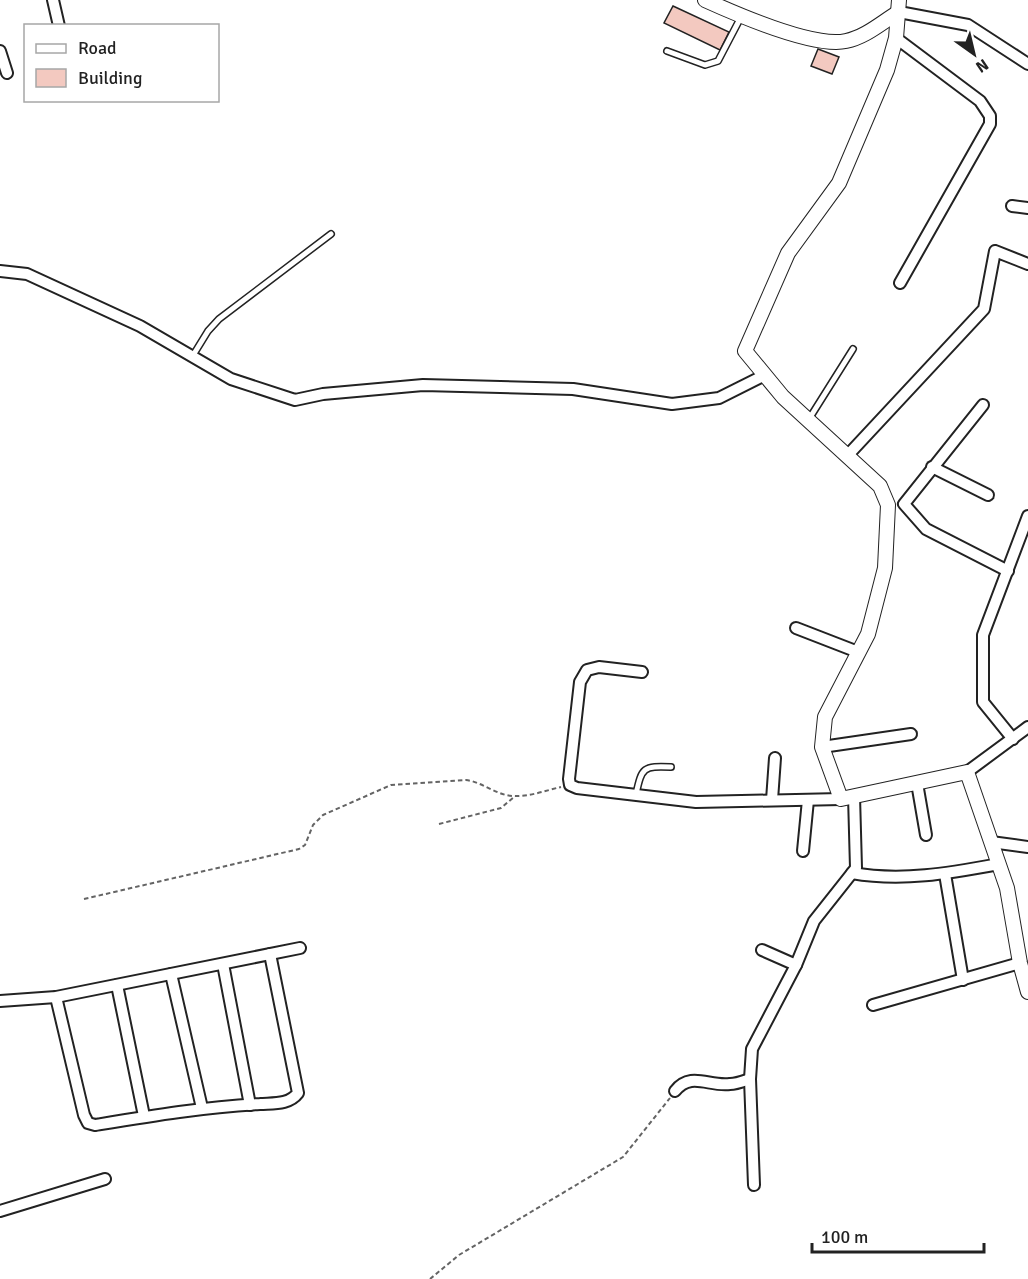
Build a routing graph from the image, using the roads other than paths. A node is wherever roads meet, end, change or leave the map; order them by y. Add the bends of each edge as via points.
1 (53, 0) edge
2 (705, 0) edge
3 (899, 6) edge
4 (741, 17) junction
5 (59, 24) edge
6 (896, 38) junction
7 (0, 51) edge
8 (667, 51) dead end
9 (1028, 64) edge
10 (7, 73) dead end
11 (1012, 206) dead end
12 (1028, 208) edge
13 (331, 234) dead end
14 (1028, 264) edge
15 (0, 271) edge
16 (900, 283) dead end
17 (853, 349) dead end
18 (192, 357) junction
19 (765, 375) junction
20 (983, 405) dead end
21 (808, 420) junction
22 (847, 456) junction
23 (932, 466) junction
24 (988, 495) dead end
25 (904, 504) junction
26 (888, 505) junction
27 (1028, 516) edge
28 (1008, 571) junction
29 (796, 628) dead end
30 (858, 652) junction
31 (642, 672) dead end
32 (1028, 727) edge
33 (911, 734) dead end
34 (1013, 739) junction
35 (822, 747) junction
36 (775, 758) dead end
37 (671, 767) dead end
38 (967, 772) junction
39 (917, 783) junction
40 (636, 794) junction
41 (847, 797) junction
42 (772, 800) junction
43 (808, 800) junction
44 (926, 835) dead end
45 (992, 842) junction
46 (1028, 847) edge
47 (803, 851) dead end
48 (999, 864) junction
49 (852, 873) junction
50 (945, 874) junction
51 (300, 948) dead end
52 (762, 950) dead end
53 (270, 954) junction
54 (1020, 963) junction
55 (223, 964) junction
56 (796, 965) junction
57 (171, 974) junction
58 (963, 980) junction
59 (117, 985) junction
60 (1028, 992) edge
61 (56, 997) junction
62 (0, 1001) edge
63 (873, 1005) dead end
64 (750, 1079) junction
65 (675, 1091) road end
66 (250, 1105) junction
67 (202, 1108) junction
68 (144, 1116) junction
69 (105, 1179) dead end
70 (754, 1185) dead end
71 (0, 1211) edge

1 - 5 street
2 - 4 street
3 - 4 street via 862,36 836,42
3 - 6 street
3 - 9 street via 968,25
4 - 8 lane via 718,61 705,65
6 - 16 street via 980,101 990,116 990,124
6 - 19 street via 839,183 788,253 745,351
7 - 10 street
11 - 12 street
13 - 18 lane via 219,319
14 - 22 street via 995,251 984,309
15 - 18 street via 27,274 140,326
17 - 21 lane
18 - 19 street via 231,380 295,400 423,385 573,389 672,404 719,398
19 - 21 street
20 - 23 street
21 - 22 street
22 - 26 street via 880,486
23 - 24 street
23 - 25 street
25 - 26 street
25 - 28 street via 926,529
26 - 30 street via 885,568 868,634
27 - 28 street
28 - 34 street via 983,635 983,702
29 - 30 street
30 - 35 street via 825,717
31 - 40 street via 598,667 587,670 580,682 568,779 577,788
32 - 34 street
33 - 35 street
34 - 38 street
35 - 41 street
36 - 42 street
37 - 40 lane via 645,769
38 - 39 street
38 - 45 street
39 - 41 street
39 - 44 street
40 - 42 street via 696,802
41 - 43 street
41 - 49 street via 857,851
42 - 43 street
43 - 47 street
45 - 46 street
45 - 48 street
48 - 50 street
48 - 54 street
49 - 50 street via 879,878
49 - 56 street via 814,921
50 - 58 street
51 - 53 street
52 - 56 street
53 - 55 street
53 - 66 street via 298,1093 294,1099 280,1103
54 - 58 street
54 - 60 street
55 - 57 street
55 - 66 street
56 - 64 street via 752,1049
57 - 59 street
57 - 67 street
58 - 63 street
59 - 61 street
59 - 68 street
61 - 62 street
61 - 68 street via 88,1123
64 - 65 street via 730,1084 689,1080
64 - 70 street
66 - 67 street
67 - 68 street
69 - 71 street

